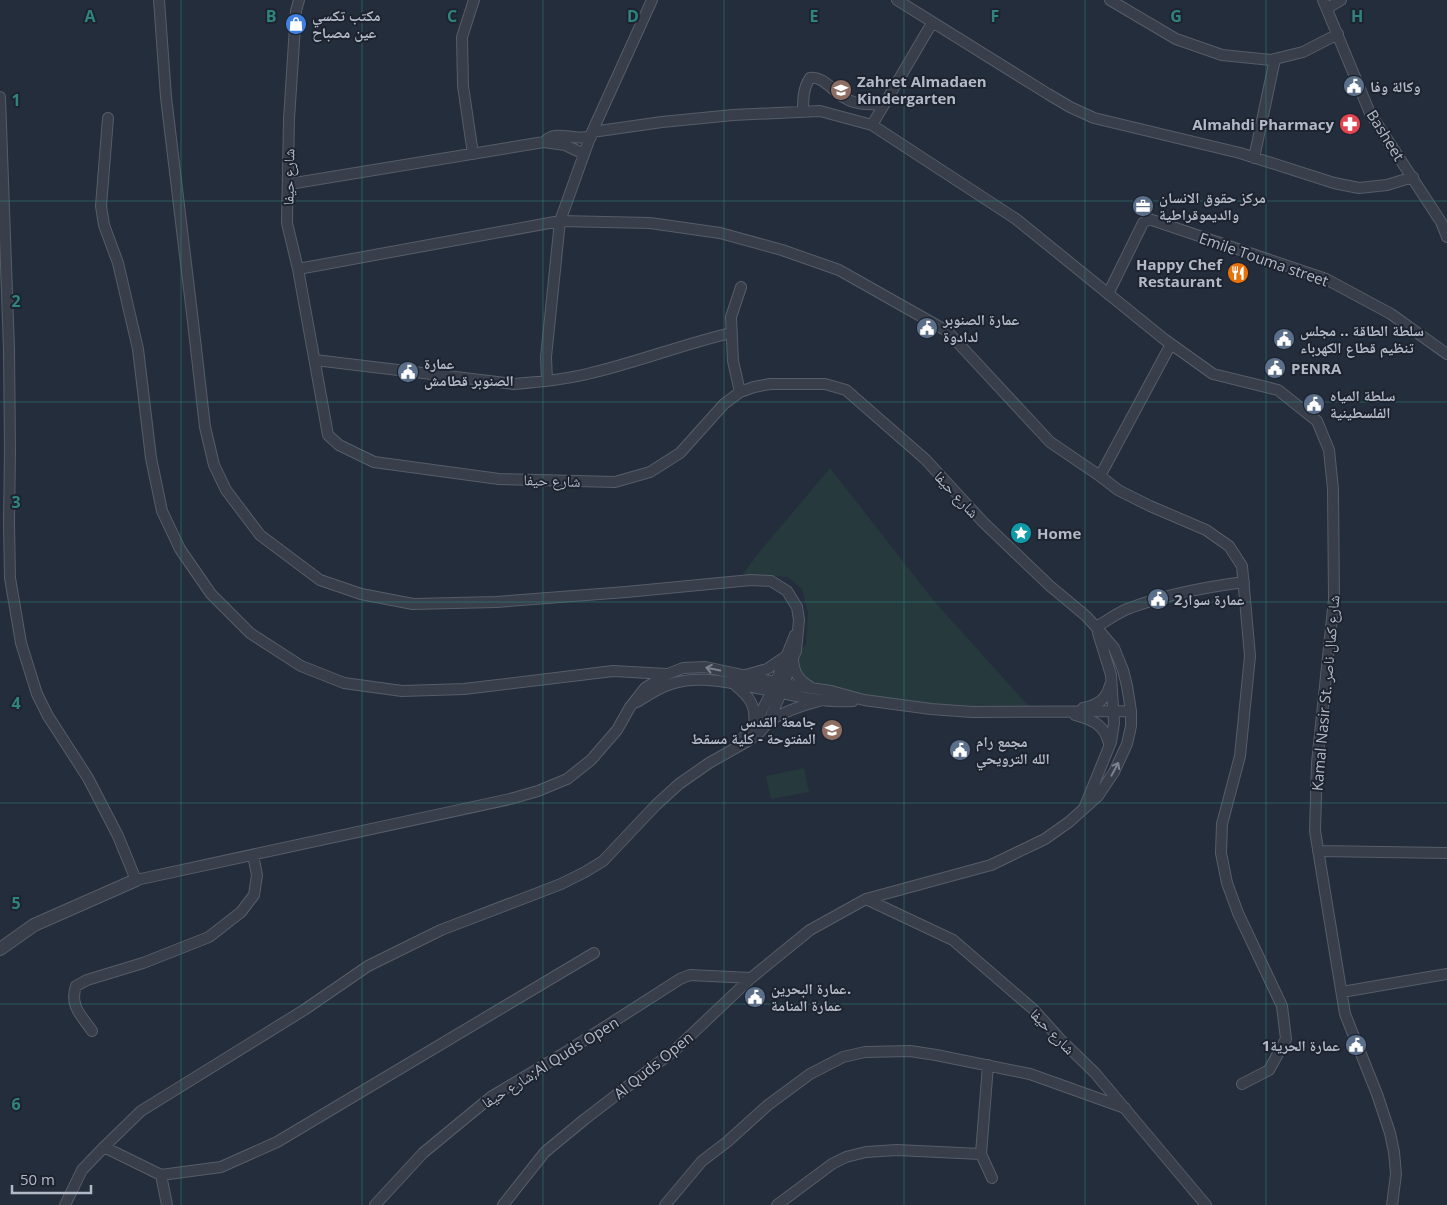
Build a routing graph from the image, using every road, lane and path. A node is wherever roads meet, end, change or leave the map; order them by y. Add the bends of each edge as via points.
1 (158, 0) edge
2 (299, 0) edge
3 (474, 0) edge
4 (652, 0) edge
5 (897, 0) edge
6 (1110, 0) edge
7 (1341, 0) edge
8 (1326, 4) edge
9 (932, 23) junction
10 (1338, 34) junction
11 (1275, 58) junction
12 (0, 97) edge
13 (885, 103) junction
14 (803, 112) junction
15 (108, 118) dead end
16 (872, 125) junction
17 (592, 134) junction
18 (544, 142) junction
19 (473, 154) junction
20 (584, 154) junction
21 (1254, 158) junction
22 (1413, 177) junction
23 (289, 184) junction
24 (560, 221) junction
25 (1447, 237) edge
26 (298, 269) junction
27 (741, 287) dead end
28 (1108, 294) junction
29 (731, 333) junction
30 (1171, 344) junction
31 (1447, 354) edge
32 (315, 360) junction
33 (546, 381) junction
34 (740, 392) junction
35 (1100, 476) junction
36 (1244, 582) junction
37 (1096, 627) junction
38 (789, 657) junction
39 (668, 674) junction
40 (744, 675) junction
41 (1111, 675) junction
42 (733, 684) junction
43 (778, 687) junction
44 (812, 688) junction
45 (824, 700) junction
46 (864, 700) junction
47 (630, 707) junction
48 (1114, 711) junction
49 (1131, 711) junction
50 (1062, 712) junction
51 (769, 721) junction
52 (754, 726) junction
53 (1109, 746) junction
54 (726, 754) junction
55 (1085, 807) junction
56 (1318, 851) junction
57 (1447, 853) edge
58 (253, 855) junction
59 (136, 880) junction
60 (866, 899) junction
61 (810, 930) joint
62 (0, 949) edge
63 (594, 954) dead end
64 (1447, 974) edge
65 (751, 978) junction
66 (1342, 992) junction
67 (92, 1031) dead end
68 (988, 1065) junction
69 (1242, 1084) dead end
70 (1124, 1108) junction
71 (104, 1146) junction
72 (981, 1154) junction
73 (161, 1175) junction
74 (992, 1178) dead end
75 (65, 1205) edge
76 (167, 1205) edge
77 (375, 1205) edge
78 (503, 1205) edge
79 (665, 1205) edge
80 (777, 1205) edge
81 (1206, 1205) edge
82 (1392, 1205) edge

1 - 38 street via 166,97 205,427 214,466 226,490 260,535 320,580 361,594 413,604 496,602 751,580 771,581 787,591 797,607 796,651
2 - 23 street, شارع حيفا via 289,119
3 - 19 street via 462,37 463,86
4 - 17 street
5 - 9 street
6 - 11 street via 1176,39 1222,55
7 - 8 street
8 - 10 street, Basheet
9 - 13 street
9 - 21 street via 1070,107 1094,118
10 - 11 street via 1303,52
10 - 22 street, Basheet via 1370,113
11 - 21 street
12 - 59 street via 9,350 10,578 20,634 37,694 88,778
13 - 14 street via 872,105 844,98 815,77 806,84
13 - 16 street
14 - 16 street, Kamal Nasir St. شارع كمال ناصر via 820,111
14 - 17 street, Kamal Nasir St. شارع كمال ناصر via 662,122
15 - 39 street via 101,206 138,349 151,458 162,511 180,549 211,594 250,633 301,666 344,683 402,691 464,689 613,671
16 - 28 street, Kamal Nasir St. شارع كمال ناصر via 1016,219
17 - 18 street, Kamal Nasir St. شارع كمال ناصر via 561,135
17 - 20 street
18 - 19 street, Kamal Nasir St. شارع كمال ناصر
18 - 20 street via 565,145
19 - 23 street, Kamal Nasir St. شارع كمال ناصر
20 - 24 street
21 - 22 street via 1359,188 1387,185
22 - 25 street, Basheet
23 - 26 street, شارع حيفا via 287,223
24 - 26 street
24 - 33 street
24 - 35 street via 650,223 720,233 839,270 947,331 1050,442
26 - 32 street, شارع حيفا
27 - 29 street via 731,318
28 - 30 street, Kamal Nasir St. شارع كمال ناصر
28 - 31 street, Emile Touma street via 1143,223 1149,219 1326,279 1391,314
29 - 33 street via 587,374
29 - 34 street
30 - 35 street
30 - 56 street, Kamal Nasir St. شارع كمال ناصر via 1213,374 1278,390 1317,421 1329,450 1333,489 1334,599 1317,763 1315,831
32 - 33 street via 514,384
32 - 34 street, شارع حيفا via 328,435 339,445 374,462 499,479 615,482 650,472 680,453 724,404
34 - 37 street, شارع حيفا via 770,384 825,384 846,390 925,459 983,522
35 - 36 street via 1118,490 1206,530 1229,546 1242,566
36 - 37 street via 1170,595 1128,608
36 - 69 street via 1250,656 1240,756 1222,824 1222,853 1227,883 1238,913 1282,1006 1286,1039 1269,1070
37 - 41 street, شارع حيفا
37 - 49 street, شارع حيفا via 1114,648 1123,670
38 - 40 street via 767,669
38 - 43 street
38 - 44 street via 800,681
40 -> 39 street via 705,667 683,668
39 - 47 street via 645,688
40 - 43 street
41 - 48 street, شارع حيفا
41 - 50 street via 1106,697 1086,708
42 - 43 street
42 - 47 street via 710,679 671,684
42 - 52 street via 752,702
43 - 44 street
43 - 45 street
43 - 51 street
43 - 52 street
44 - 46 street
45 - 46 street
45 - 51 street via 783,712
46 - 50 street via 972,712
47 - 58 street via 617,730 591,760 567,779 545,788 510,799
48 - 49 street
48 - 50 street
48 - 53 street, شارع حيفا
55 -> 49 street, شارع حيفا via 1098,796 1114,772 1127,744
50 - 53 street via 1098,724 1107,734
51 - 54 street via 760,732
52 - 54 street
53 - 55 street, شارع حيفا
54 - 71 street via 679,784 603,861 561,884 441,930 368,966 304,1010 141,1111
55 - 60 street, شارع حيفا via 1045,839 991,865
56 - 57 street
56 - 66 street, Kamal Nasir St. شارع كمال ناصر
58 - 59 street
58 - 67 street via 257,875 254,896 241,912 209,937 76,986 73,995 75,1006
59 - 62 street via 34,925
60 - 61 street, شارع حيفا
60 - 70 street, شارع حيفا via 953,940 1033,1009
61 - 65 street, Al Quds Open
63 - 73 street via 277,1142 220,1167
64 - 66 street
65 - 77 street, شارع حيفا;Al Quds Open via 690,975 680,980 490,1097 423,1153
65 - 78 street, Al Quds Open via 674,1050 545,1152
66 - 82 street, Kamal Nasir St. شارع كمال ناصر via 1345,1014 1390,1133 1396,1174
68 - 70 street via 1030,1074
68 - 72 street
68 - 79 street via 885,1050 843,1057 810,1074 768,1105 702,1161
70 - 81 street, شارع حيفا
71 - 73 street
71 - 75 street via 82,1170
72 - 74 street
72 - 80 street via 897,1150 866,1152 832,1164
73 - 76 street

